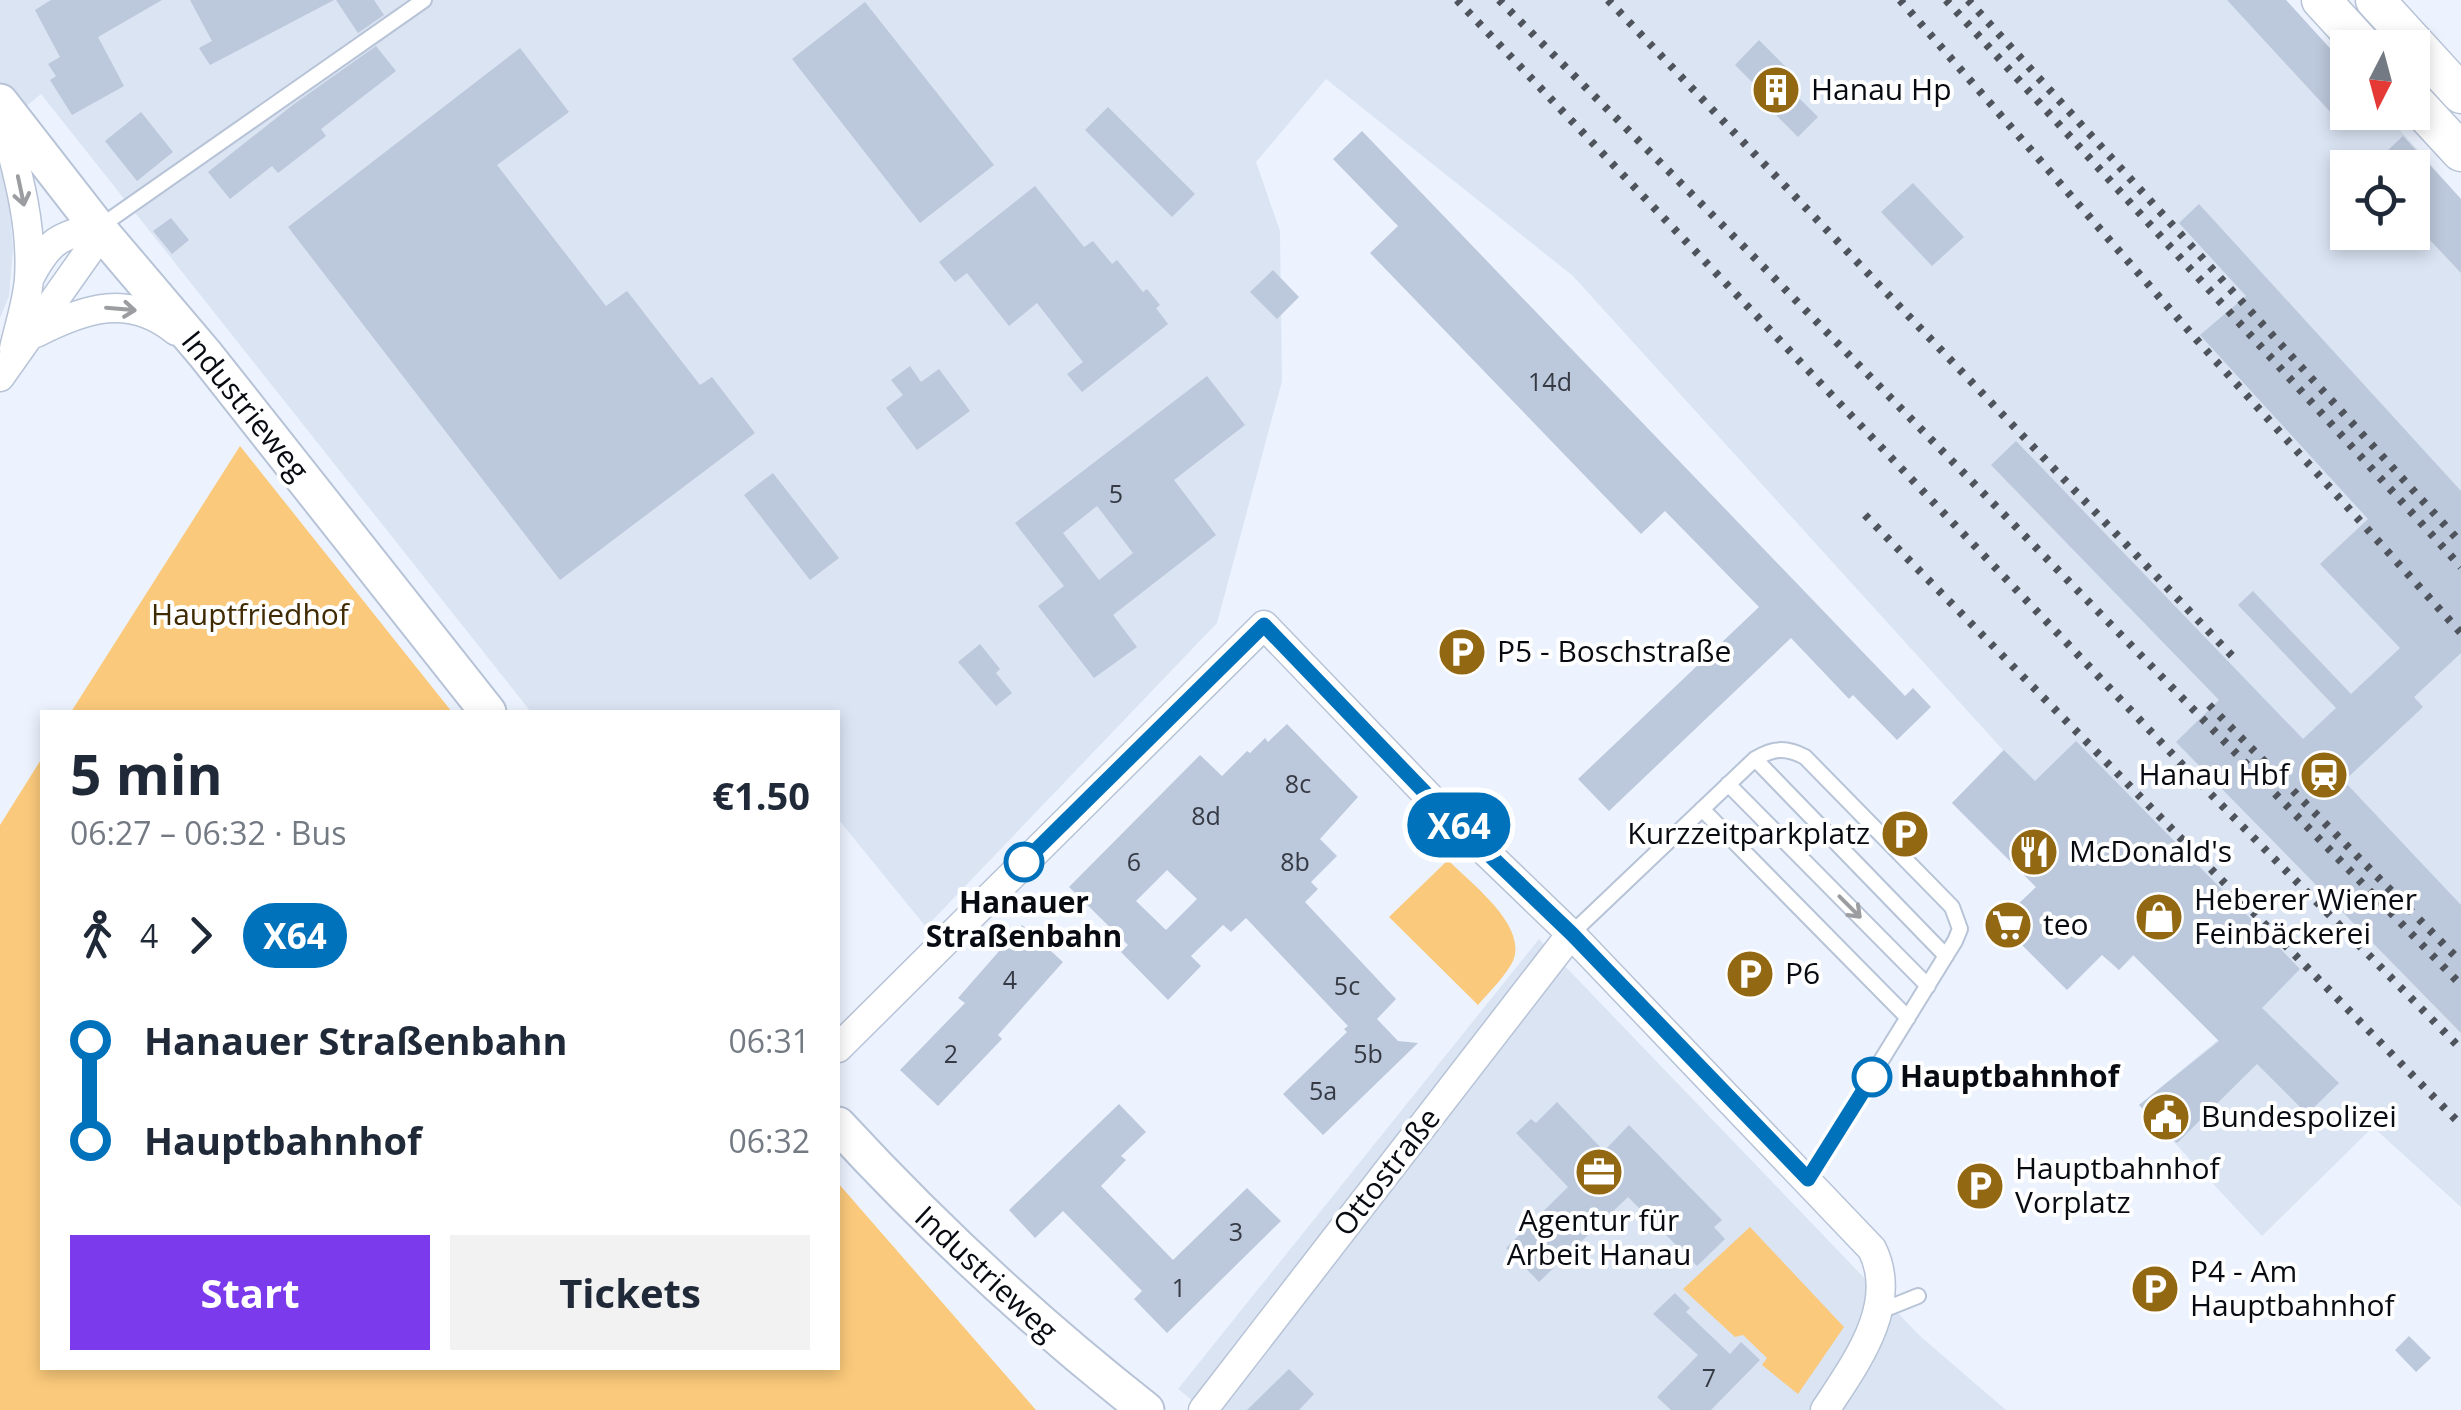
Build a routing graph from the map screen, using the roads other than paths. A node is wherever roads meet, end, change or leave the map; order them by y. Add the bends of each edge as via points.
1 (424, 0) edge
2 (2321, 0) edge
3 (2375, 0) edge
4 (2348, 30) edge
5 (2395, 30) edge
6 (2430, 74) edge
7 (2461, 94) edge
8 (0, 104) edge
9 (2430, 118) edge
10 (2461, 152) edge
11 (98, 228) junction
12 (29, 279) junction
13 (30, 336) junction
14 (205, 354) junction
15 (6, 368) edge
16 (486, 710) edge
17 (1755, 759) junction
18 (1728, 784) junction
19 (1702, 809) junction
20 (1572, 934) junction
21 (1946, 956) junction
22 (1928, 986) junction
23 (1908, 1018) junction
24 (840, 1046) edge
25 (840, 1127) edge
26 (1808, 1179) junction
27 (1918, 1296) dead end
28 (1878, 1312) junction
29 (1146, 1410) edge
30 (1203, 1410) edge
31 (1825, 1410) edge

1 - 11 lane
2 - 4 main road
3 - 5 main road
6 - 7 main road
8 - 11 street, Industrieweg
8 -> 12 street via 25,207
9 - 10 main road
11 - 12 street via 54,241
11 - 13 street
11 - 14 street, Industrieweg
12 - 15 street
13 -> 14 street via 86,310 124,306 168,324
13 - 15 street
14 - 16 street, Industrieweg
17 - 18 lane
17 - 21 lane
17 - 21 lane via 1780,749 1805,757 1952,907 1960,929
18 - 19 lane
18 -> 22 lane
19 - 20 lane
19 - 23 lane
20 - 24 street via 1264,625
20 - 26 street
20 - 30 street, Ottostraße
21 - 22 lane
22 - 23 lane
23 - 26 lane
25 - 29 street, Industrieweg via 1001,1290
26 - 28 street via 1872,1249 1883,1276
27 - 28 lane
28 - 31 street

